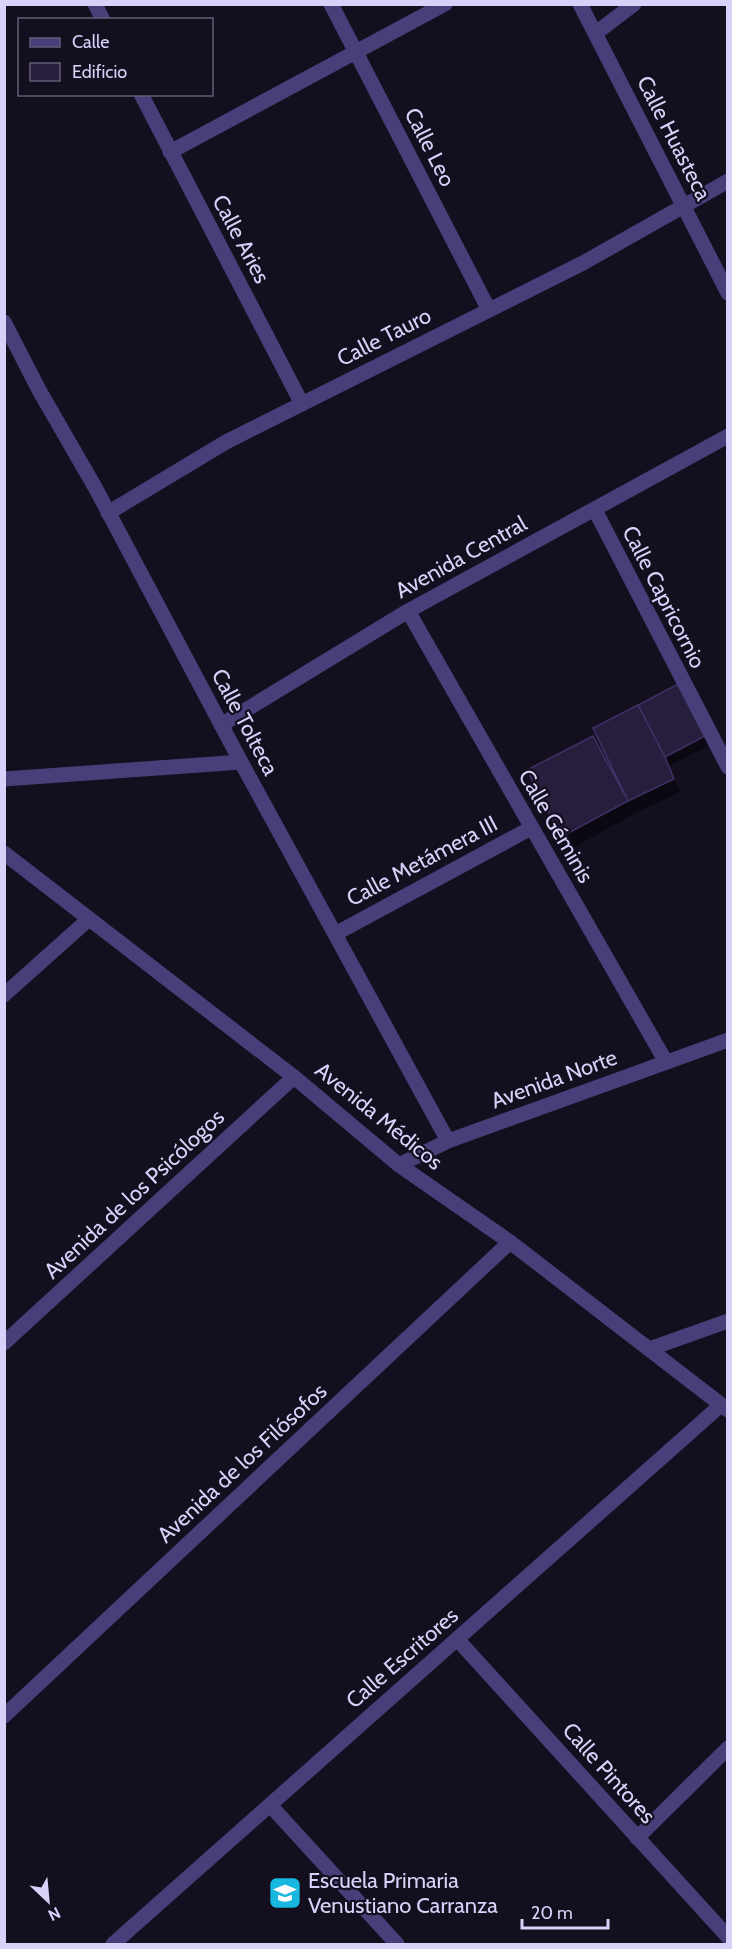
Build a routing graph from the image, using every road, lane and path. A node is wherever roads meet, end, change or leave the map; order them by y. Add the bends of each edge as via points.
1 (95, 4) edge
2 (331, 4) edge
3 (445, 4) edge
4 (580, 4) edge
5 (634, 4) edge
6 (102, 18) edge
7 (596, 33) junction
8 (356, 52) junction
9 (142, 96) edge
10 (170, 152) junction
11 (728, 181) edge
12 (684, 206) junction
13 (728, 293) edge
14 (489, 310) junction
15 (4, 322) edge
16 (302, 404) junction
17 (728, 436) edge
18 (595, 510) junction
19 (108, 513) junction
20 (408, 611) junction
21 (221, 725) junction
22 (241, 762) junction
23 (728, 767) edge
24 (4, 779) edge
25 (531, 828) junction
26 (4, 853) edge
27 (90, 919) junction
28 (335, 934) junction
29 (4, 994) edge
30 (728, 1040) edge
31 (666, 1062) junction
32 (294, 1077) junction
33 (448, 1142) junction
34 (399, 1166) junction
35 (510, 1242) junction
36 (728, 1321) edge
37 (4, 1343) edge
38 (649, 1349) junction
39 (724, 1407) edge
40 (457, 1639) junction
41 (4, 1716) edge
42 (728, 1748) edge
43 (270, 1805) junction
44 (637, 1838) junction
45 (728, 1937) edge
46 (112, 1944) edge
47 (397, 1944) edge

1 - 6 street
2 - 8 street, Calle Leo
3 - 8 street
4 - 7 street, Calle Huasteca
5 - 7 street
7 - 12 street, Calle Huasteca
8 - 10 street
8 - 14 street, Calle Leo
9 - 10 street, Calle Aries
10 - 16 street, Calle Aries
11 - 12 street, Calle Tauro
12 - 13 street, Calle Huasteca
12 - 14 street, Calle Tauro
14 - 16 street, Calle Tauro
15 - 19 street, Calle Tolteca
16 - 19 street, Calle Tauro via 226,442
17 - 18 street, Avenida Central
18 - 20 street, Avenida Central
18 - 23 street, Calle Capricornio
19 - 21 street, Calle Tolteca
20 - 21 street, Avenida Central
20 - 25 street, Calle Géminis
21 - 22 street, Calle Tolteca
22 - 24 street
22 - 28 street, Calle Tolteca
25 - 28 street, Calle Metámera III
25 - 31 street, Calle Géminis
26 - 27 street, Avenida Médicos
27 - 29 street
27 - 32 street, Avenida Médicos
28 - 33 street, Calle Tolteca
30 - 31 street, Avenida Norte
31 - 33 street, Avenida Norte
32 - 34 street, Avenida Médicos
32 - 37 street, Avenida de los Psicólogos
33 - 34 street, Avenida Norte
34 - 35 street, Avenida Médicos
35 - 38 street, Avenida Médicos
35 - 41 street, Avenida de los Filósofos
36 - 38 street
38 - 39 street, Avenida Médicos
39 - 40 street, Calle Escritores
40 - 43 street, Calle Escritores
40 - 44 street, Calle Pintores
42 - 44 street
43 - 46 street, Calle Escritores
43 - 47 street
44 - 45 street, Calle Pintores

